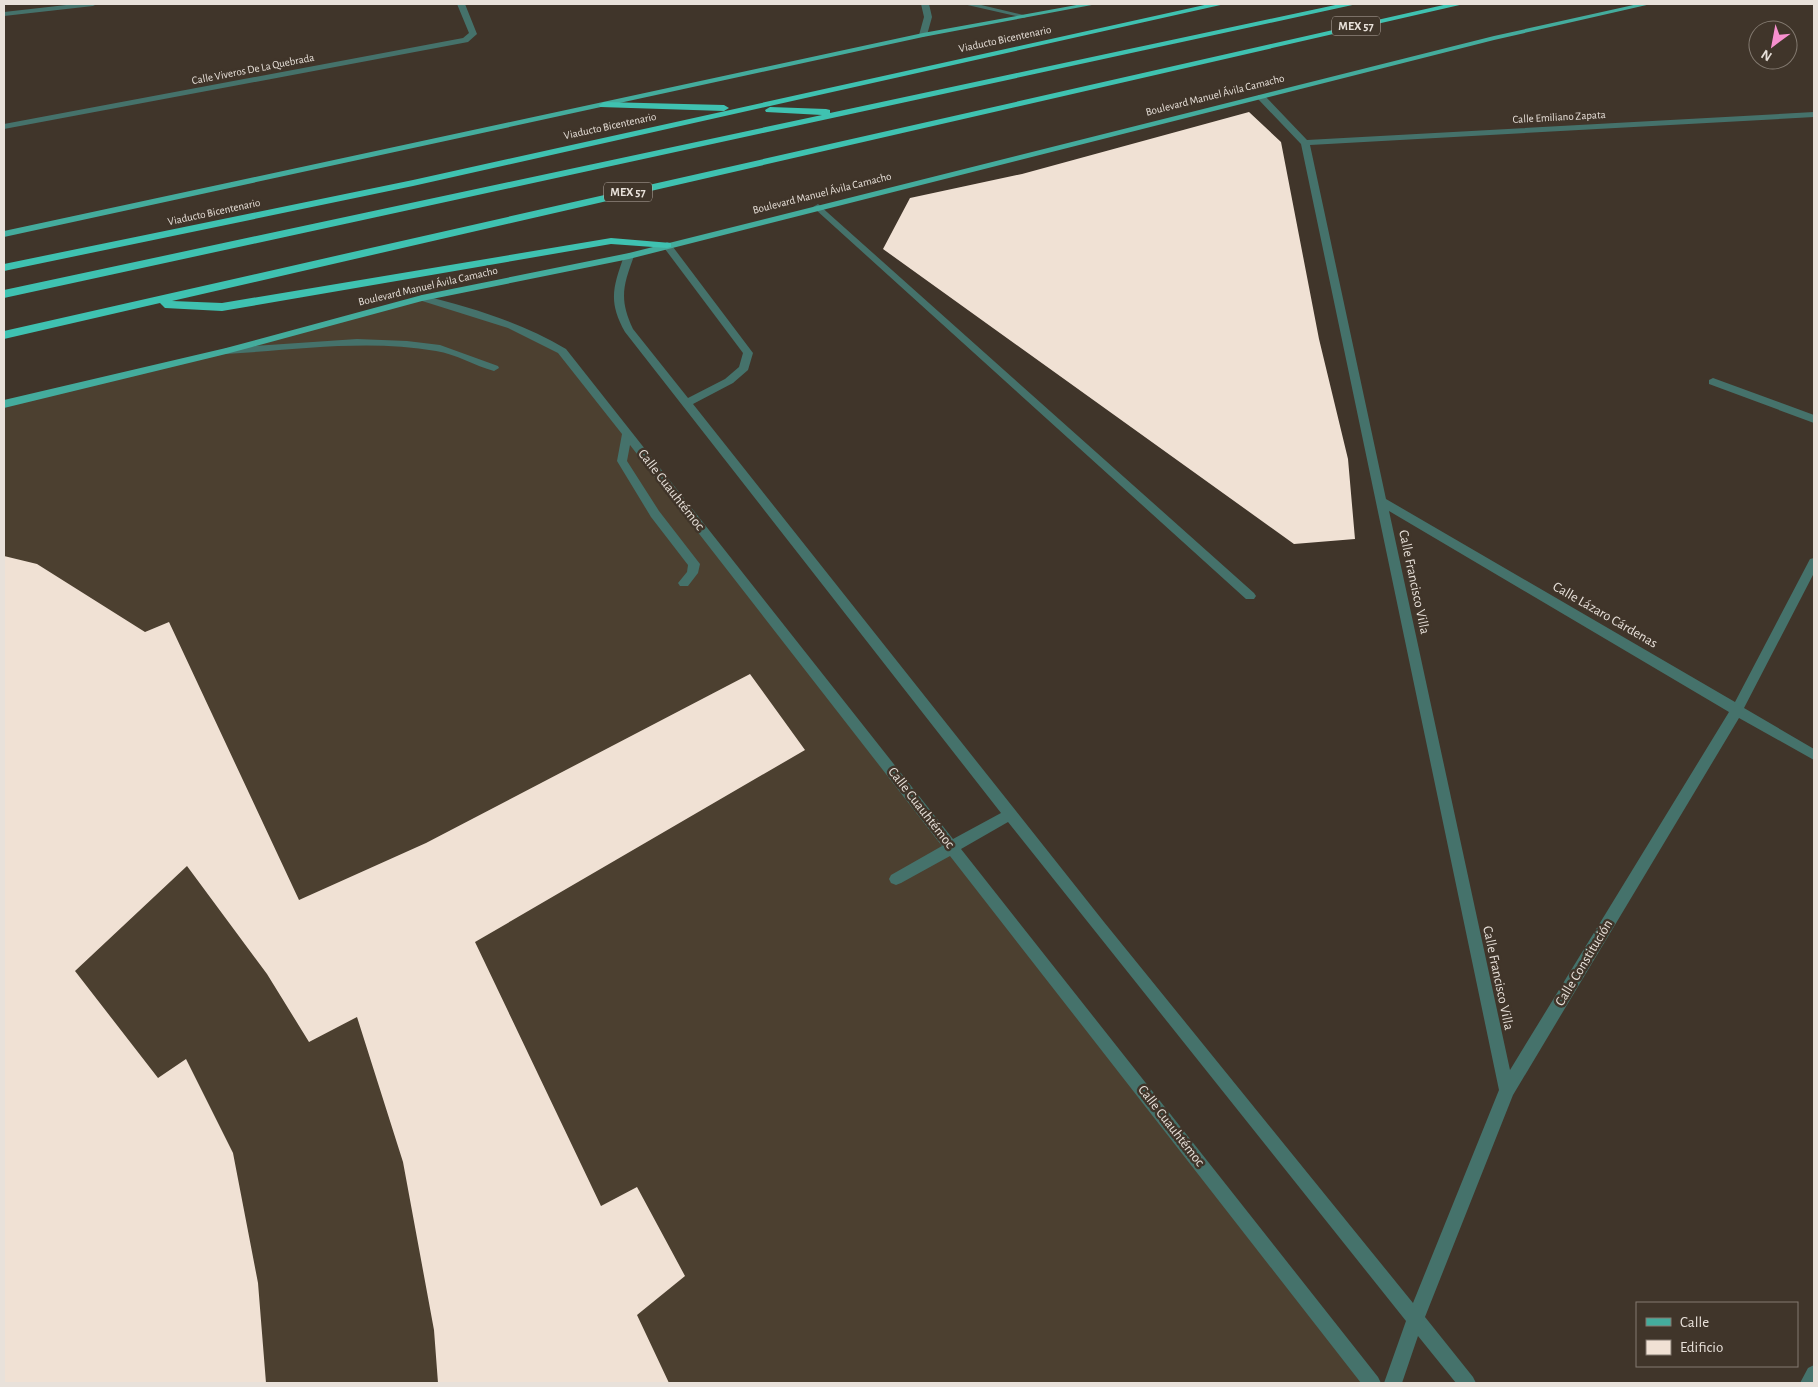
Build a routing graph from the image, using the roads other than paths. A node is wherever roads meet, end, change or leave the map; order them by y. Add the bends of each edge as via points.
1 (93, 4) edge
2 (461, 4) edge
3 (926, 4) edge
4 (967, 4) edge
5 (1087, 4) edge
6 (1220, 4) edge
7 (1352, 4) edge
8 (1459, 4) edge
9 (1647, 4) edge
10 (4, 14) edge
11 (1024, 16) junction
12 (923, 35) junction
13 (1261, 97) junction
14 (604, 105) junction
15 (850, 112) junction
16 (1814, 114) edge
17 (4, 127) edge
18 (1305, 142) junction
19 (818, 207) junction
20 (4, 234) edge
21 (667, 245) junction
22 (629, 256) junction
23 (4, 268) edge
24 (4, 294) edge
25 (422, 298) junction
26 (146, 303) junction
27 (4, 336) edge
28 (226, 351) junction
29 (494, 368) dead end
30 (1713, 382) dead end
31 (687, 403) junction
32 (4, 404) edge
33 (1814, 419) edge
34 (627, 434) junction
35 (1381, 501) junction
36 (1814, 562) edge
37 (684, 583) dead end
38 (1250, 596) dead end
39 (1737, 710) junction
40 (1814, 755) edge
41 (1011, 814) junction
42 (953, 848) junction
43 (896, 879) dead end
44 (1507, 1090) junction
45 (1415, 1320) junction
46 (1814, 1374) edge
47 (1372, 1383) edge
48 (1393, 1383) edge
49 (1467, 1383) edge
50 (1809, 1383) edge

1 - 10 street
2 - 17 street, Calle Viveros De La Quebrada via 473,34 465,40
3 - 12 street via 928,17
4 - 11 street
5 - 11 main road
6 - 23 highway, Viaducto Bicentenario via 413,183
7 - 15 highway, MEX 57
8 - 26 highway, MEX 57
9 - 13 main road, Boulevard Manuel Ávila Camacho via 1494,38
11 - 12 main road
12 - 14 main road
13 - 18 street
13 - 19 main road, Boulevard Manuel Ávila Camacho
14 - 15 highway
14 - 20 main road
15 - 24 highway, MEX 57
16 - 18 street, Calle Emiliano Zapata
18 - 35 street, Calle Francisco Villa
19 - 21 main road, Boulevard Manuel Ávila Camacho
19 - 38 street
21 - 22 main road, Boulevard Manuel Ávila Camacho
21 - 26 highway via 611,241 222,307
21 - 31 street via 748,353 744,368 729,381
22 - 25 main road, Boulevard Manuel Ávila Camacho
22 - 31 street via 616,293 620,313 629,330
25 - 28 main road, Boulevard Manuel Ávila Camacho
25 - 34 street, Calle Cuauhtémoc via 541,337 562,351
26 - 27 highway, MEX 57
28 - 29 street via 357,342 407,344 440,348
28 - 32 main road, Boulevard Manuel Ávila Camacho
30 - 33 street
31 - 41 street
34 - 37 street via 622,461 694,564
34 - 42 street, Calle Cuauhtémoc
35 - 39 street, Calle Lázaro Cárdenas
35 - 44 street, Calle Francisco Villa
36 - 39 street, Calle Constitución
39 - 40 street, Calle Lázaro Cárdenas
39 - 44 street, Calle Constitución
41 - 42 street
41 - 45 street
42 - 43 street
42 - 47 street, Calle Cuauhtémoc
44 - 45 street, Calle Constitución
45 - 48 street, Calle Constitución
45 - 49 street
46 - 50 street

